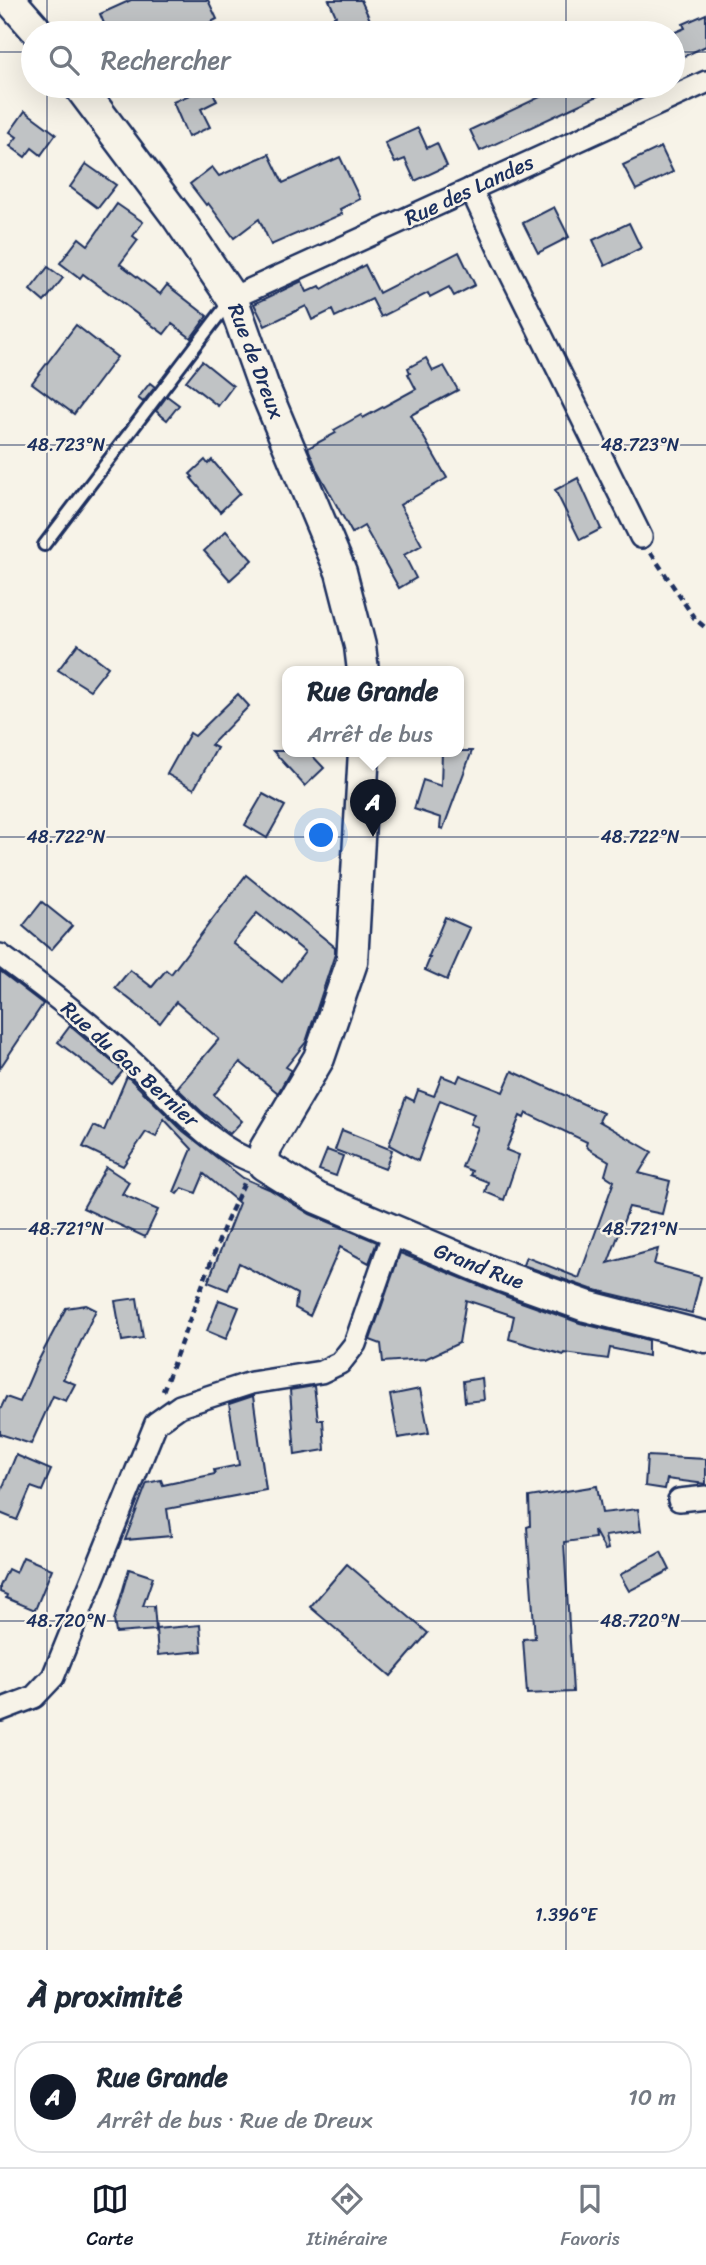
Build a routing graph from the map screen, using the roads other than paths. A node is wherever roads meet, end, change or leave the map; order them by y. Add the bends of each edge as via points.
1 (10, 0) edge
2 (28, 21) edge
3 (706, 82) edge
4 (685, 92) edge
5 (88, 98) edge
6 (671, 98) edge
7 (471, 189) junction
8 (232, 298) junction
9 (641, 537) road end
10 (44, 545) dead end
11 (362, 666) edge
12 (364, 757) edge
13 (0, 955) edge
14 (264, 1165) junction
15 (394, 1232) junction
16 (706, 1337) edge
17 (706, 1497) edge
18 (680, 1500) dead end
19 (0, 1710) edge

1 - 2 street
3 - 4 street, Rue des Landes
5 - 8 street, Rue de Dreux
6 - 7 street, Rue des Landes
7 - 8 street, Rue des Landes
7 - 9 street
8 - 10 lane
8 - 11 street, Rue de Dreux via 341,572
12 - 14 street via 352,962 319,1058 265,1149
13 - 14 street, Rue du Gas Bernier via 130,1060 214,1141
14 - 15 street, Grand Rue via 317,1198
15 - 16 street, Grand Rue via 586,1306
15 - 19 street via 355,1344 340,1363 321,1372 251,1383 203,1398 180,1406 156,1423 53,1677 34,1697
17 - 18 street

